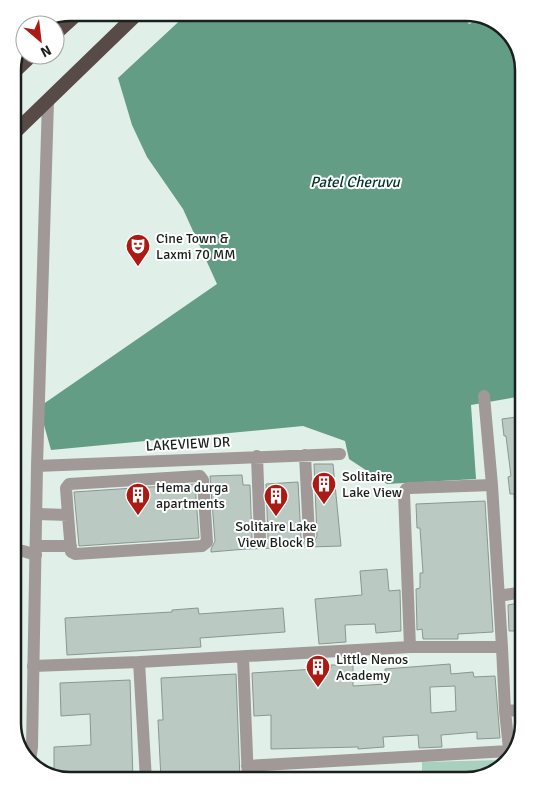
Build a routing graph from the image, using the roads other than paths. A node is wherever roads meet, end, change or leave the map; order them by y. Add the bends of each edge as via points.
1 (129, 21) edge
2 (48, 101) junction
3 (21, 126) edge
4 (484, 396) dead end
5 (340, 454) dead end
6 (304, 455) junction
7 (257, 456) junction
8 (37, 466) junction
9 (492, 485) junction
10 (37, 514) junction
11 (68, 515) junction
12 (309, 536) dead end
13 (260, 538) dead end
14 (71, 546) junction
15 (21, 550) edge
16 (36, 550) junction
17 (515, 593) edge
18 (499, 596) junction
19 (410, 647) junction
20 (502, 647) junction
21 (243, 657) junction
22 (139, 662) junction
23 (33, 666) junction
24 (515, 710) edge
25 (505, 711) junction
26 (508, 746) edge
27 (31, 752) edge
28 (503, 754) edge
29 (247, 766) junction
30 (146, 772) edge
31 (247, 772) edge

1 - 2 highway
2 - 3 highway
2 - 8 street
4 - 9 street
5 - 6 street, LAKEVIEW DR
6 - 7 street, LAKEVIEW DR
6 - 12 street
7 - 8 street, LAKEVIEW DR
7 - 13 street
8 - 10 street
9 - 18 street
9 - 19 street via 406,489
10 - 11 street
10 - 16 street
11 - 14 street
11 - 14 street via 66,488 69,484 200,476 203,480 205,545 74,554
14 - 16 street
15 - 16 street
16 - 23 street
17 - 18 street
18 - 20 street
19 - 20 street
19 - 21 street
20 - 25 street
21 - 22 street
21 - 29 street
22 - 23 street
22 - 30 street
23 - 27 street
24 - 25 street
25 - 26 street
28 - 29 street
29 - 31 street

